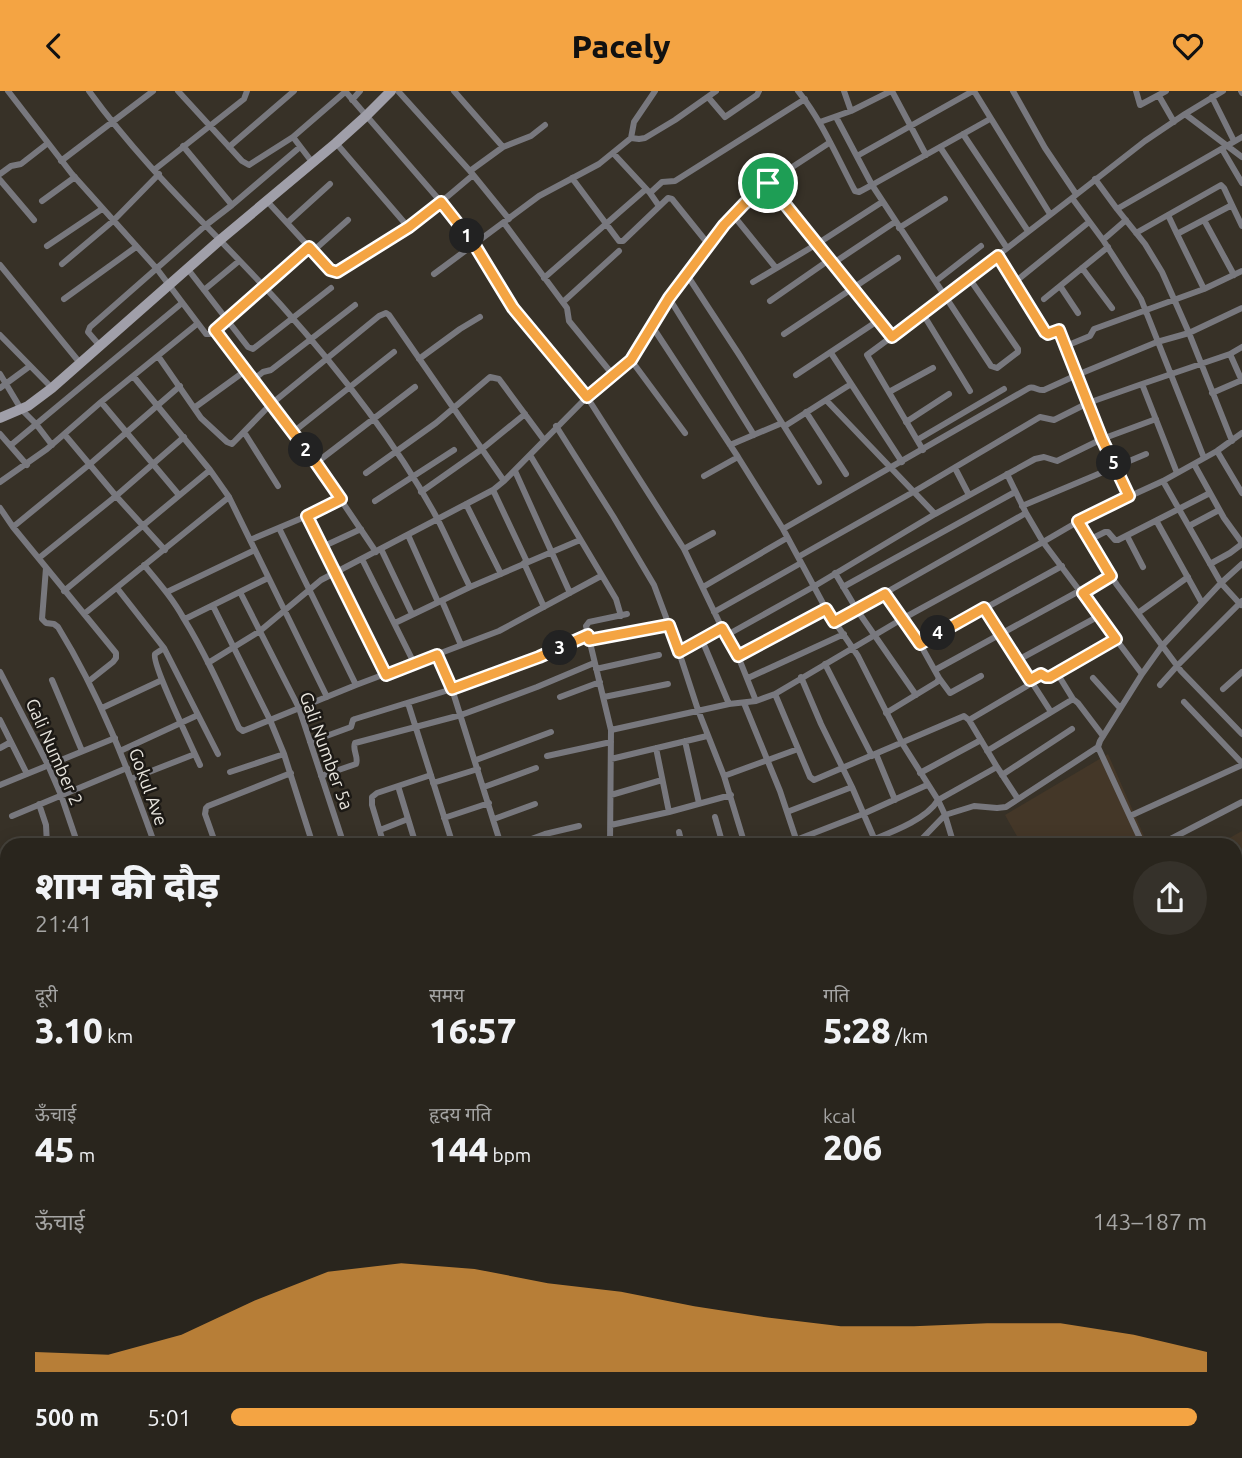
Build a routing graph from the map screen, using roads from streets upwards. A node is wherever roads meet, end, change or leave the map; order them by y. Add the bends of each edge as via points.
1 (8, 91) edge
2 (89, 91) edge
3 (153, 91) edge
4 (178, 91) edge
5 (247, 91) edge
6 (294, 91) edge
7 (345, 91) edge
8 (360, 91) edge
9 (391, 91) edge
10 (398, 91) edge
11 (454, 91) edge
12 (655, 91) edge
13 (716, 91) edge
14 (759, 91) edge
15 (798, 91) edge
16 (844, 91) edge
17 (891, 91) edge
18 (974, 91) edge
19 (1013, 91) edge
20 (1136, 91) edge
21 (1166, 91) edge
22 (1223, 91) edge
23 (1159, 96) junction
24 (708, 97) junction
25 (1212, 97) junction
26 (804, 99) junction
27 (352, 100) junction
28 (851, 111) junction
29 (1185, 114) junction
30 (366, 116) junction
31 (836, 117) junction
32 (990, 118) junction
33 (113, 122) junction
34 (820, 122) junction
35 (1174, 122) junction
36 (545, 125) dead end
37 (909, 126) junction
38 (210, 127) junction
39 (963, 134) junction
40 (292, 137) junction
41 (1242, 137) edge
42 (631, 138) junction
43 (1234, 141) junction
44 (48, 143) junction
45 (336, 143) junction
46 (829, 143) junction
47 (183, 146) junction
48 (229, 147) junction
49 (300, 147) junction
50 (503, 147) junction
51 (940, 147) junction
52 (1224, 147) junction
53 (613, 153) junction
54 (926, 155) junction
55 (857, 156) junction
56 (1242, 157) edge
57 (61, 161) junction
58 (312, 162) junction
59 (157, 172) junction
60 (471, 173) junction
61 (0, 174) edge
62 (75, 177) junction
63 (572, 178) junction
64 (1095, 179) junction
65 (768, 183) junction
66 (1242, 183) edge
67 (330, 184) dead end
68 (2, 185) edge
69 (872, 185) junction
70 (648, 191) junction
71 (1074, 196) junction
72 (945, 199) dead end
73 (266, 200) junction
74 (42, 201) dead end
75 (441, 202) junction
76 (882, 202) junction
77 (232, 205) junction
78 (1232, 205) junction
79 (659, 206) junction
80 (102, 209) junction
81 (1117, 209) junction
82 (1050, 214) junction
83 (733, 215) junction
84 (1168, 215) junction
85 (34, 220) dead end
86 (348, 220) dead end
87 (1204, 220) junction
88 (506, 221) junction
89 (1126, 221) junction
90 (113, 222) junction
91 (1090, 222) junction
92 (287, 223) junction
93 (605, 224) junction
94 (206, 225) junction
95 (897, 225) junction
96 (1242, 226) edge
97 (409, 227) junction
98 (1028, 231) junction
99 (1136, 233) junction
100 (1177, 234) junction
101 (220, 240) junction
102 (1103, 240) junction
103 (474, 244) junction
104 (817, 244) junction
105 (709, 245) junction
106 (47, 246) dead end
107 (981, 246) dead end
108 (136, 247) junction
109 (1108, 247) junction
110 (1007, 248) junction
111 (311, 249) junction
112 (619, 251) dead end
113 (998, 256) junction
114 (898, 258) dead end
115 (239, 261) junction
116 (831, 262) junction
117 (62, 264) dead end
118 (0, 265) edge
119 (187, 268) junction
120 (776, 268) junction
121 (1082, 268) junction
122 (157, 269) junction
123 (1242, 271) edge
124 (434, 274) dead end
125 (687, 275) junction
126 (1234, 275) junction
127 (544, 278) junction
128 (970, 278) junction
129 (936, 281) junction
130 (753, 282) dead end
131 (1015, 282) junction
132 (169, 285) junction
133 (1060, 286) junction
134 (264, 287) junction
135 (331, 288) dead end
136 (853, 289) junction
137 (1204, 289) junction
138 (204, 290) junction
139 (947, 296) junction
140 (669, 298) junction
141 (64, 299) dead end
142 (1044, 299) dead end
143 (770, 300) dead end
144 (1175, 301) junction
145 (563, 302) junction
146 (182, 303) junction
147 (355, 305) dead end
148 (1112, 308) dead end
149 (1242, 308) edge
150 (1146, 310) junction
151 (1078, 313) dead end
152 (923, 314) junction
153 (480, 317) dead end
154 (292, 318) junction
155 (227, 319) junction
156 (878, 320) junction
157 (197, 324) junction
158 (652, 326) junction
159 (215, 330) junction
160 (1189, 333) junction
161 (784, 334) dead end
162 (0, 335) edge
163 (892, 337) junction
164 (310, 339) junction
165 (1157, 342) junction
166 (100, 346) junction
167 (1066, 346) junction
168 (1242, 348) edge
169 (394, 352) dead end
170 (831, 353) junction
171 (1230, 354) junction
172 (158, 355) junction
173 (327, 359) junction
174 (419, 359) junction
175 (631, 360) junction
176 (80, 363) junction
177 (1201, 364) junction
178 (30, 366) junction
179 (933, 368) dead end
180 (245, 371) junction
181 (0, 374) edge
182 (1170, 374) junction
183 (796, 375) dead end
184 (1077, 375) junction
185 (133, 376) junction
186 (613, 376) junction
187 (253, 380) junction
188 (1242, 380) edge
189 (851, 384) junction
190 (1142, 384) junction
191 (3, 386) edge
192 (180, 386) junction
193 (415, 387) dead end
194 (52, 388) junction
195 (349, 388) junction
196 (1004, 389) dead end
197 (970, 391) dead end
198 (889, 392) junction
199 (1212, 393) junction
200 (949, 394) dead end
201 (587, 397) junction
202 (826, 400) junction
203 (102, 402) junction
204 (1088, 403) junction
205 (158, 405) junction
206 (270, 405) junction
207 (194, 408) junction
208 (454, 408) junction
209 (21, 409) junction
210 (806, 412) junction
211 (525, 414) junction
212 (0, 418) edge
213 (373, 419) junction
214 (1156, 419) junction
215 (906, 422) junction
216 (36, 424) junction
217 (783, 425) junction
218 (556, 426) junction
219 (127, 432) junction
220 (244, 432) junction
221 (292, 433) junction
222 (685, 433) dead end
223 (1242, 433) edge
224 (0, 434) edge
225 (65, 435) junction
226 (754, 435) junction
227 (184, 437) junction
228 (1102, 439) junction
229 (544, 440) junction
230 (917, 440) junction
231 (1232, 442) junction
232 (11, 445) junction
233 (52, 445) junction
234 (730, 445) junction
235 (482, 449) junction
236 (454, 450) dead end
237 (923, 450) junction
238 (395, 451) junction
239 (1217, 451) junction
240 (1146, 454) dead end
241 (530, 455) junction
242 (738, 457) junction
243 (1204, 458) junction
244 (902, 461) junction
245 (316, 463) junction
246 (90, 464) junction
247 (154, 464) junction
248 (1194, 464) junction
249 (27, 465) junction
250 (1115, 466) junction
251 (890, 467) junction
252 (954, 468) junction
253 (210, 470) junction
254 (515, 471) junction
255 (366, 473) dead end
256 (1177, 473) junction
257 (846, 474) dead end
258 (1007, 474) junction
259 (704, 476) dead end
260 (412, 477) junction
261 (504, 481) junction
262 (1163, 481) junction
263 (0, 482) edge
264 (819, 482) dead end
265 (278, 486) dead end
266 (1241, 488) edge
267 (493, 490) junction
268 (915, 491) junction
269 (421, 492) junction
270 (1015, 492) junction
271 (1210, 493) junction
272 (179, 495) junction
273 (969, 495) junction
274 (116, 496) junction
275 (229, 496) junction
276 (1129, 496) junction
277 (341, 499) junction
278 (375, 501) dead end
279 (466, 504) junction
280 (1022, 506) junction
281 (0, 508) edge
282 (1179, 509) junction
283 (1219, 510) junction
284 (1026, 513) junction
285 (935, 514) junction
286 (307, 516) junction
287 (437, 519) junction
288 (1078, 521) junction
289 (1157, 522) junction
290 (143, 526) junction
291 (1189, 526) junction
292 (13, 527) junction
293 (279, 529) junction
294 (361, 529) junction
295 (783, 529) junction
296 (713, 533) dead end
297 (408, 535) junction
298 (1127, 535) junction
299 (786, 538) junction
300 (250, 540) junction
301 (580, 540) junction
302 (1089, 540) junction
303 (1043, 542) junction
304 (1242, 543) edge
305 (322, 547) junction
306 (165, 549) junction
307 (684, 549) junction
308 (255, 550) junction
309 (379, 550) junction
310 (551, 552) junction
311 (38, 558) junction
312 (362, 559) junction
313 (799, 560) junction
314 (526, 563) junction
315 (1210, 563) junction
316 (1242, 564) edge
317 (145, 565) junction
318 (1062, 566) junction
319 (46, 568) junction
320 (1143, 568) dead end
321 (334, 572) junction
322 (835, 573) junction
323 (501, 574) junction
324 (601, 576) junction
325 (1111, 576) junction
326 (1188, 577) junction
327 (268, 578) junction
328 (1221, 583) junction
329 (470, 587) junction
330 (703, 587) junction
331 (813, 587) junction
332 (843, 587) junction
333 (117, 588) junction
334 (64, 590) junction
335 (308, 590) junction
336 (167, 592) junction
337 (240, 592) junction
338 (1082, 592) junction
339 (570, 593) junction
340 (885, 594) junction
341 (440, 601) junction
342 (1202, 603) junction
343 (1241, 603) edge
344 (213, 606) junction
345 (544, 607) junction
346 (984, 608) junction
347 (826, 609) junction
348 (857, 610) junction
349 (285, 612) junction
350 (715, 612) junction
351 (1138, 613) junction
352 (84, 614) junction
353 (412, 614) junction
354 (1099, 616) junction
355 (185, 619) junction
356 (902, 619) junction
357 (834, 622) junction
358 (395, 623) junction
359 (669, 625) junction
360 (722, 628) junction
361 (260, 631) junction
362 (1000, 633) junction
363 (844, 634) junction
364 (727, 635) junction
365 (874, 636) junction
366 (588, 638) junction
367 (1116, 639) junction
368 (702, 640) junction
369 (920, 644) junction
370 (461, 645) junction
371 (1162, 646) junction
372 (164, 648) junction
373 (233, 648) junction
374 (853, 648) junction
375 (679, 652) junction
376 (437, 655) junction
377 (659, 655) dead end
378 (738, 656) junction
379 (1018, 660) junction
380 (208, 663) junction
381 (414, 663) junction
382 (825, 664) junction
383 (595, 666) junction
384 (1177, 666) junction
385 (935, 670) junction
386 (0, 672) edge
387 (1242, 672) edge
388 (1058, 673) junction
389 (1142, 674) junction
390 (386, 675) junction
391 (981, 676) dead end
392 (801, 677) junction
393 (748, 678) junction
394 (939, 678) junction
395 (1093, 678) dead end
396 (52, 680) dead end
397 (162, 680) junction
398 (89, 681) junction
399 (600, 682) junction
400 (1031, 682) junction
401 (668, 684) dead end
402 (356, 685) junction
403 (1160, 685) dead end
404 (452, 689) junction
405 (1223, 689) dead end
406 (775, 694) junction
407 (916, 695) junction
408 (327, 697) junction
409 (560, 697) dead end
410 (604, 697) junction
411 (1073, 699) junction
412 (756, 701) junction
413 (1184, 702) dead end
414 (408, 703) junction
415 (744, 703) junction
416 (729, 704) junction
417 (102, 708) junction
418 (299, 708) junction
419 (1120, 708) junction
420 (698, 711) junction
421 (1051, 712) junction
422 (886, 713) junction
423 (198, 715) junction
424 (461, 715) junction
425 (0, 720) edge
426 (270, 720) junction
427 (969, 720) junction
428 (180, 723) junction
429 (416, 726) junction
430 (1072, 729) dead end
431 (611, 730) junction
432 (551, 732) dead end
433 (1242, 734) edge
434 (707, 736) junction
435 (1103, 736) junction
436 (115, 738) junction
437 (981, 740) junction
438 (685, 741) junction
439 (11, 742) junction
440 (310, 742) junction
441 (611, 742) junction
442 (902, 743) junction
443 (1098, 747) junction
444 (0, 748) edge
445 (656, 748) junction
446 (798, 749) junction
447 (82, 751) junction
448 (120, 751) junction
449 (987, 751) junction
450 (195, 754) junction
451 (218, 754) dead end
452 (285, 754) junction
453 (547, 755) dead end
454 (874, 755) junction
455 (611, 759) junction
456 (476, 760) junction
457 (768, 760) junction
458 (48, 765) junction
459 (200, 765) dead end
460 (1241, 765) edge
461 (997, 767) junction
462 (127, 768) junction
463 (536, 768) dead end
464 (843, 768) junction
465 (478, 769) junction
466 (230, 772) dead end
467 (291, 773) junction
468 (920, 773) junction
469 (1242, 774) edge
470 (27, 775) junction
471 (430, 775) junction
472 (1002, 775) junction
473 (321, 776) junction
474 (724, 776) junction
475 (131, 779) junction
476 (662, 780) junction
477 (433, 783) junction
478 (0, 785) edge
479 (928, 785) junction
480 (398, 786) junction
481 (484, 787) junction
482 (852, 787) junction
483 (61, 795) junction
484 (611, 795) junction
485 (731, 795) junction
486 (1018, 799) junction
487 (895, 800) junction
488 (938, 800) junction
489 (1242, 802) edge
490 (489, 803) junction
491 (699, 803) junction
492 (39, 804) junction
493 (535, 804) dead end
494 (669, 812) junction
495 (788, 812) junction
496 (863, 814) junction
497 (945, 815) junction
498 (12, 816) dead end
499 (1130, 816) junction
500 (715, 817) dead end
501 (444, 818) junction
502 (408, 819) junction
503 (494, 819) junction
504 (611, 825) junction
505 (579, 827) dead end
506 (380, 830) junction
507 (679, 832) dead end
508 (47, 838) edge
509 (76, 838) edge
510 (152, 838) edge
511 (214, 838) edge
512 (311, 838) edge
513 (342, 838) edge
514 (382, 838) edge
515 (414, 838) edge
516 (451, 838) edge
517 (499, 838) edge
518 (534, 838) edge
519 (610, 838) edge
520 (680, 838) edge
521 (721, 838) edge
522 (743, 838) edge
523 (796, 838) edge
524 (808, 838) edge
525 (874, 838) edge
526 (883, 838) edge
527 (923, 838) edge
528 (952, 838) edge
529 (1140, 838) edge
530 (1173, 838) edge

1 - 44 street
2 - 33 street
3 - 33 street
4 - 38 street
5 - 38 street via 244,99
6 - 48 street
7 - 27 street
7 - 40 street
8 - 27 street
9 - 30 street
10 - 60 street
11 - 50 street
12 - 42 street via 634,122
13 - 24 street
14 - 24 street via 725,117
15 - 26 street
16 - 28 street
17 - 28 street
17 - 37 street
18 - 32 street
18 - 37 street
19 - 71 street
20 - 23 street via 1140,105
21 - 23 street
22 - 25 street
23 - 35 street
24 - 42 street via 645,138
25 - 29 street
25 - 43 street
26 - 34 street
26 - 70 street via 675,181 662,182
27 - 30 street
28 - 31 street
29 - 35 street
29 - 52 street
30 - 45 street
30 - 75 street
31 - 34 street
31 - 55 street
32 - 39 street
32 - 82 street
33 - 57 street
33 - 59 street
34 - 46 street
35 - 64 street
36 - 50 street
37 - 54 street
37 - 55 street
38 - 47 street
38 - 48 street
39 - 51 street
39 - 98 street
40 - 48 street via 249,165
40 - 49 street
41 - 43 street
42 - 53 street
43 - 52 street
44 - 57 street
44 - 61 street via 22,164
45 - 58 street
45 - 97 street
46 - 65 street
46 - 69 street via 855,191
47 - 59 street
47 - 77 street
49 - 58 street
49 - 77 street
50 - 60 street
51 - 54 street
51 - 110 street
52 - 56 street
52 - 66 street
52 - 81 street
53 - 63 street
53 - 70 street
54 - 69 street
55 - 69 street
57 - 62 street
58 - 73 street
59 - 90 street
59 - 94 street
60 - 75 street
60 - 88 street
62 - 74 street
62 - 80 street
63 - 88 street via 547,190
63 - 93 street
64 - 71 street
64 - 81 street
65 - 83 street
65 - 104 street
67 - 92 street
68 - 85 street
69 - 76 street
70 - 79 street
70 - 93 street
71 - 82 street
71 - 91 street
72 - 95 street
73 - 92 street
73 - 101 street
75 - 97 street
75 - 103 street
76 - 95 street
76 - 104 street
77 - 94 street
78 - 84 street via 1221,185
78 - 87 street
78 - 96 street
79 - 93 street via 623,241
79 - 105 street via 670,198
80 - 90 street
80 - 106 street
81 - 89 street
82 - 98 street
83 - 105 street
83 - 120 street
84 - 99 street
84 - 100 street
86 - 111 street
87 - 100 street
87 - 126 street
88 - 103 street
88 - 127 street
89 - 99 street
89 - 102 street
90 - 108 street
90 - 117 street
91 - 102 street
91 - 131 street
92 - 111 street
93 - 127 street
94 - 101 street
94 - 122 street
95 - 116 street
95 - 129 street
97 - 111 street via 335,272
98 - 110 street
99 - 144 street via 1158,264
100 - 137 street
101 - 115 street
101 - 119 street
102 - 109 street
103 - 124 street
103 - 201 street via 513,308
104 - 116 street
104 - 120 street
105 - 125 street
107 - 129 street
108 - 122 street
108 - 141 street
109 - 121 street
109 - 150 street
110 - 113 street
111 - 134 street
112 - 145 street
113 - 128 street
113 - 131 street
114 - 136 street
115 - 134 street
115 - 138 street
116 - 136 street
116 - 143 street
118 - 176 street
119 - 132 street
119 - 138 street
120 - 130 street
121 - 133 street
121 - 148 street
122 - 132 street
122 - 166 street via 88,329
123 - 126 street
125 - 140 street
125 - 217 street
126 - 137 street
127 - 145 street
128 - 139 street
128 - 139 street via 1018,352 993,367
129 - 139 street
131 - 167 street via 1045,332 1059,330
132 - 146 street
132 - 166 street
133 - 142 street
133 - 151 street
134 - 154 street
134 - 155 street
135 - 154 street
136 - 156 street
136 - 161 street
137 - 144 street
138 - 155 street
139 - 152 street
140 - 158 street
140 - 226 street
144 - 150 street
144 - 160 street
145 - 186 street via 569,321
146 - 157 street
146 - 216 street
147 - 164 street
149 - 160 street
150 - 165 street
150 - 167 street via 1094,329 1090,336
152 - 163 street
152 - 197 street
153 - 174 street
154 - 155 street via 253,349
154 - 164 street
155 - 159 street
156 - 163 street
156 - 170 street
157 - 159 street via 208,335
157 - 172 street
158 - 175 street
158 - 234 street
159 - 180 street
160 - 165 street
160 - 177 street
162 - 178 street
163 - 198 street via 867,357
164 - 173 street
164 - 187 street
165 - 182 street
165 - 184 street
166 - 176 street
167 - 184 street
168 - 171 street
169 - 195 street
170 - 183 street
170 - 189 street
171 - 177 street
171 - 188 street
172 - 185 street
172 - 192 street
173 - 174 street via 386,313
173 - 195 street
173 - 206 street
174 - 208 street
175 - 186 street
175 - 222 street
176 - 194 street
177 - 182 street
177 - 199 street
178 - 191 street
178 - 194 street
179 - 198 street
180 - 187 street
180 - 207 street
181 - 191 street
182 - 190 street
182 - 243 street
184 - 204 street
184 - 237 street via 1044,390 1028,388
185 - 203 street
185 - 205 street
186 - 201 street
187 - 206 street
188 - 199 street
189 - 202 street
189 - 244 street
190 - 204 street
190 - 214 street
191 - 209 street
192 - 205 street
192 - 207 street
193 - 213 street
194 - 209 street
195 - 213 street
195 - 221 street
196 - 230 street
198 - 215 street
199 - 231 street
200 - 215 street
201 - 218 street
201 - 307 street
202 - 210 street
202 - 251 street
203 - 219 street
203 - 225 street
204 - 228 street
204 - 252 street via 1054,420 1040,417
205 - 219 street
205 - 227 street
206 - 220 street
206 - 221 street
207 - 220 street via 230,444
208 - 211 street via 493,377
208 - 235 street
208 - 238 street
209 - 212 street
209 - 216 street
210 - 217 street
210 - 257 street
211 - 229 street
211 - 235 street
213 - 238 street
213 - 245 street
214 - 228 street
214 - 256 street
215 - 230 street
216 - 232 street
216 - 233 street
217 - 226 street
217 - 264 street
218 - 229 street
218 - 359 street via 648,573
219 - 246 street
219 - 247 street
220 - 265 street
221 - 245 street
223 - 231 street
224 - 232 street
225 - 233 street
225 - 246 street
226 - 234 street
227 - 247 street
227 - 253 street
228 - 250 street
228 - 258 street via 1061,460 1039,458
229 - 241 street
230 - 237 street
231 - 239 street
232 - 249 street
233 - 249 street
234 - 242 street
235 - 261 street
235 - 269 street
236 - 260 street
237 - 244 street
238 - 255 street
238 - 260 street
239 - 243 street
239 - 266 street
240 - 250 street
241 - 254 street
241 - 301 street
242 - 259 street
242 - 295 street
243 - 248 street
244 - 251 street
245 - 277 street
246 - 274 street
246 - 292 street
247 - 272 street
247 - 274 street
248 - 256 street
248 - 271 street
249 - 263 street
250 - 276 street
250 - 280 street
251 - 268 street
251 - 295 street
252 - 268 street
252 - 273 street
253 - 272 street
253 - 275 street
254 - 261 street
254 - 310 street
256 - 262 street
258 - 270 street
258 - 273 street
260 - 269 street
260 - 278 street
261 - 267 street
262 - 276 street
262 - 282 street
267 - 279 street
267 - 314 street
268 - 285 street
268 - 313 street
269 - 287 street
270 - 280 street
270 - 332 street
271 - 282 street
271 - 283 street
272 - 290 street
273 - 285 street
274 - 290 street
274 - 311 street
275 - 300 street
275 - 306 street
276 - 288 street
277 - 286 street
277 - 294 street
279 - 287 street
279 - 323 street
280 - 284 street
281 - 292 street
282 - 289 street
282 - 291 street
283 - 291 street
283 - 304 street
284 - 303 street
284 - 340 street
285 - 322 street
286 - 293 street
286 - 305 street
287 - 297 street
287 - 329 street
288 - 302 street
288 - 303 street
289 - 298 street
289 - 326 street
290 - 306 street
290 - 334 street
291 - 315 street
292 - 311 street
293 - 300 street
293 - 335 street
294 - 305 street
294 - 309 street
295 - 299 street
296 - 307 street
297 - 309 street
297 - 341 street
298 - 302 street via 1115,540 1105,532
298 - 320 street
299 - 313 street
299 - 330 street
300 - 308 street
301 - 310 street
301 - 324 street
302 - 325 street
303 - 318 street
303 - 356 street
304 - 315 street
305 - 321 street
306 - 317 street
307 - 330 street
308 - 327 street
308 - 336 street
309 - 312 street
309 - 353 street
310 - 314 street
310 - 339 street
311 - 319 street
312 - 321 street
312 - 358 street
313 - 331 street
313 - 350 street
314 - 323 street
314 - 345 street
315 - 328 street
316 - 328 street
317 - 333 street
317 - 336 street
318 - 338 street
318 - 346 street
319 - 334 street
319 - 398 street, Gokul Ave via 43,619 58,627
321 - 335 street
321 - 390 street
322 - 331 street
322 - 332 street
323 - 329 street
324 - 339 street
324 - 366 street via 624,615 589,622
325 - 338 street
325 - 351 street
326 - 342 street
326 - 351 street
327 - 337 street
327 - 349 street
328 - 342 street
328 - 343 street
329 - 341 street
330 - 350 street
331 - 347 street
331 - 364 street
332 - 348 street
333 - 352 street
333 - 372 street
334 - 352 street
335 - 349 street
335 - 402 street
336 - 355 street
337 - 344 street
337 - 361 street, Gali Number 5a
338 - 354 street
338 - 362 street
339 - 345 street
340 - 348 street
340 - 356 street
341 - 353 street
341 - 370 street
342 - 371 street
343 - 384 street
344 - 355 street
344 - 373 street
345 - 370 street
346 - 362 street
346 - 369 street
347 - 357 street
347 - 378 street
348 - 357 street
348 - 365 street
349 - 361 street
349 - 408 street
350 - 360 street
351 - 371 street
352 - 398 street via 116,655
353 - 358 street
354 - 367 street
354 - 379 street
355 - 380 street
356 - 365 street
356 - 369 street
357 - 363 street
358 - 381 street
359 - 366 street
359 - 375 street
360 - 364 street
360 - 368 street
361 - 373 street
361 - 418 street, Gali Number 5a
362 - 379 street
362 - 385 street
363 - 374 street
363 - 393 street
364 - 378 street
365 - 374 street
365 - 407 street
366 - 383 street
366 - 404 street
367 - 388 street
367 - 389 street
368 - 375 street
368 - 416 street
369 - 385 street
370 - 376 street
371 - 384 street
371 - 389 street
372 - 397 street via 155,656
372 - 423 street
373 - 380 street
373 - 426 street
374 - 382 street
374 - 422 street
375 - 420 street
376 - 381 street
376 - 404 street
377 - 383 street
378 - 393 street
379 - 400 street
380 - 426 street via 241,730
381 - 390 street
382 - 392 street
382 - 454 street
383 - 399 street
383 - 424 street
384 - 403 street
384 - 433 street
385 - 394 street
386 - 458 street, Gali Number 2
387 - 405 street
388 - 400 street via 1048,678 1041,674
388 - 411 street
389 - 419 street
390 - 402 street
391 - 394 street via 950,693
392 - 406 street
392 - 464 street
393 - 412 street
394 - 407 street
395 - 419 street
396 - 447 street
397 - 417 street
397 - 428 street
398 - 417 street, Gokul Ave
399 - 409 street
399 - 410 street
400 - 421 street
400 - 427 street
401 - 410 street
402 - 408 street
404 - 414 street
404 - 424 street
406 - 412 street
406 - 446 street
407 - 422 street
408 - 418 street
410 - 431 street
411 - 421 street
411 - 435 street
412 - 415 street
413 - 460 street
414 - 429 street
414 - 440 street via 355,719 351,727
415 - 416 street
415 - 457 street
416 - 420 street
417 - 436 street, Gokul Ave
418 - 426 street
418 - 440 street, Gali Number 5a
419 - 435 street
420 - 431 street
420 - 434 street
421 - 449 street
422 - 442 street
423 - 428 street
423 - 451 street
424 - 429 street
424 - 456 street
425 - 439 street
426 - 452 street
427 - 437 street
427 - 442 street via 962,717
428 - 448 street
428 - 450 street
429 - 471 street
429 - 473 street via 355,743 356,764
430 - 472 street
431 - 441 street
432 - 456 street
434 - 438 street
434 - 474 street
435 - 443 street
436 - 447 street
436 - 448 street, Gokul Ave
437 - 449 street
437 - 468 street
438 - 445 street
438 - 491 street
439 - 444 street
439 - 470 street
440 - 473 street, Gali Number 5a
441 - 453 street
441 - 455 street
442 - 454 street
442 - 468 street
443 - 486 street
443 - 499 street
445 - 455 street
445 - 476 street
446 - 457 street
446 - 464 street via 814,780
447 - 458 street
448 - 462 street, Gokul Ave
449 - 461 street
450 - 459 street
450 - 475 street
452 - 466 street
452 - 467 street
454 - 464 street
454 - 487 street
455 - 484 street
456 - 465 street
457 - 474 street
457 - 495 street
458 - 470 street
458 - 483 street, Gali Number 2
460 - 469 street
460 - 499 street
461 - 472 street
461 - 488 street
462 - 475 street, Gokul Ave
462 - 483 street
463 - 481 street
464 - 482 street
465 - 477 street
465 - 481 street
467 - 511 street via 208,806 205,814
467 - 512 street
468 - 479 street
470 - 478 street
471 - 477 street
471 - 480 street
472 - 486 street
473 - 513 street, Gali Number 5a
474 - 485 street
475 - 510 street, Gokul Ave
476 - 484 street
476 - 494 street
477 - 501 street
479 - 487 street
479 - 488 street
480 - 502 street
480 - 506 street via 372,797
481 - 490 street
482 - 495 street
482 - 496 street
483 - 492 street
483 - 509 street, Gali Number 2
484 - 504 street
485 - 491 street
485 - 522 street
486 - 497 street via 1002,808 974,806
487 - 496 street
488 - 497 street
488 - 526 street via 922,817
489 - 530 street
490 - 501 street
490 - 503 street
491 - 494 street
492 - 498 street
492 - 508 street
493 - 503 street
494 - 504 street
495 - 523 street
496 - 524 street
496 - 525 street
497 - 527 street
497 - 528 street
499 - 529 street
500 - 521 street
501 - 516 street
502 - 506 street
502 - 515 street
503 - 517 street
504 - 519 street
505 - 518 street
506 - 514 street
507 - 520 street

